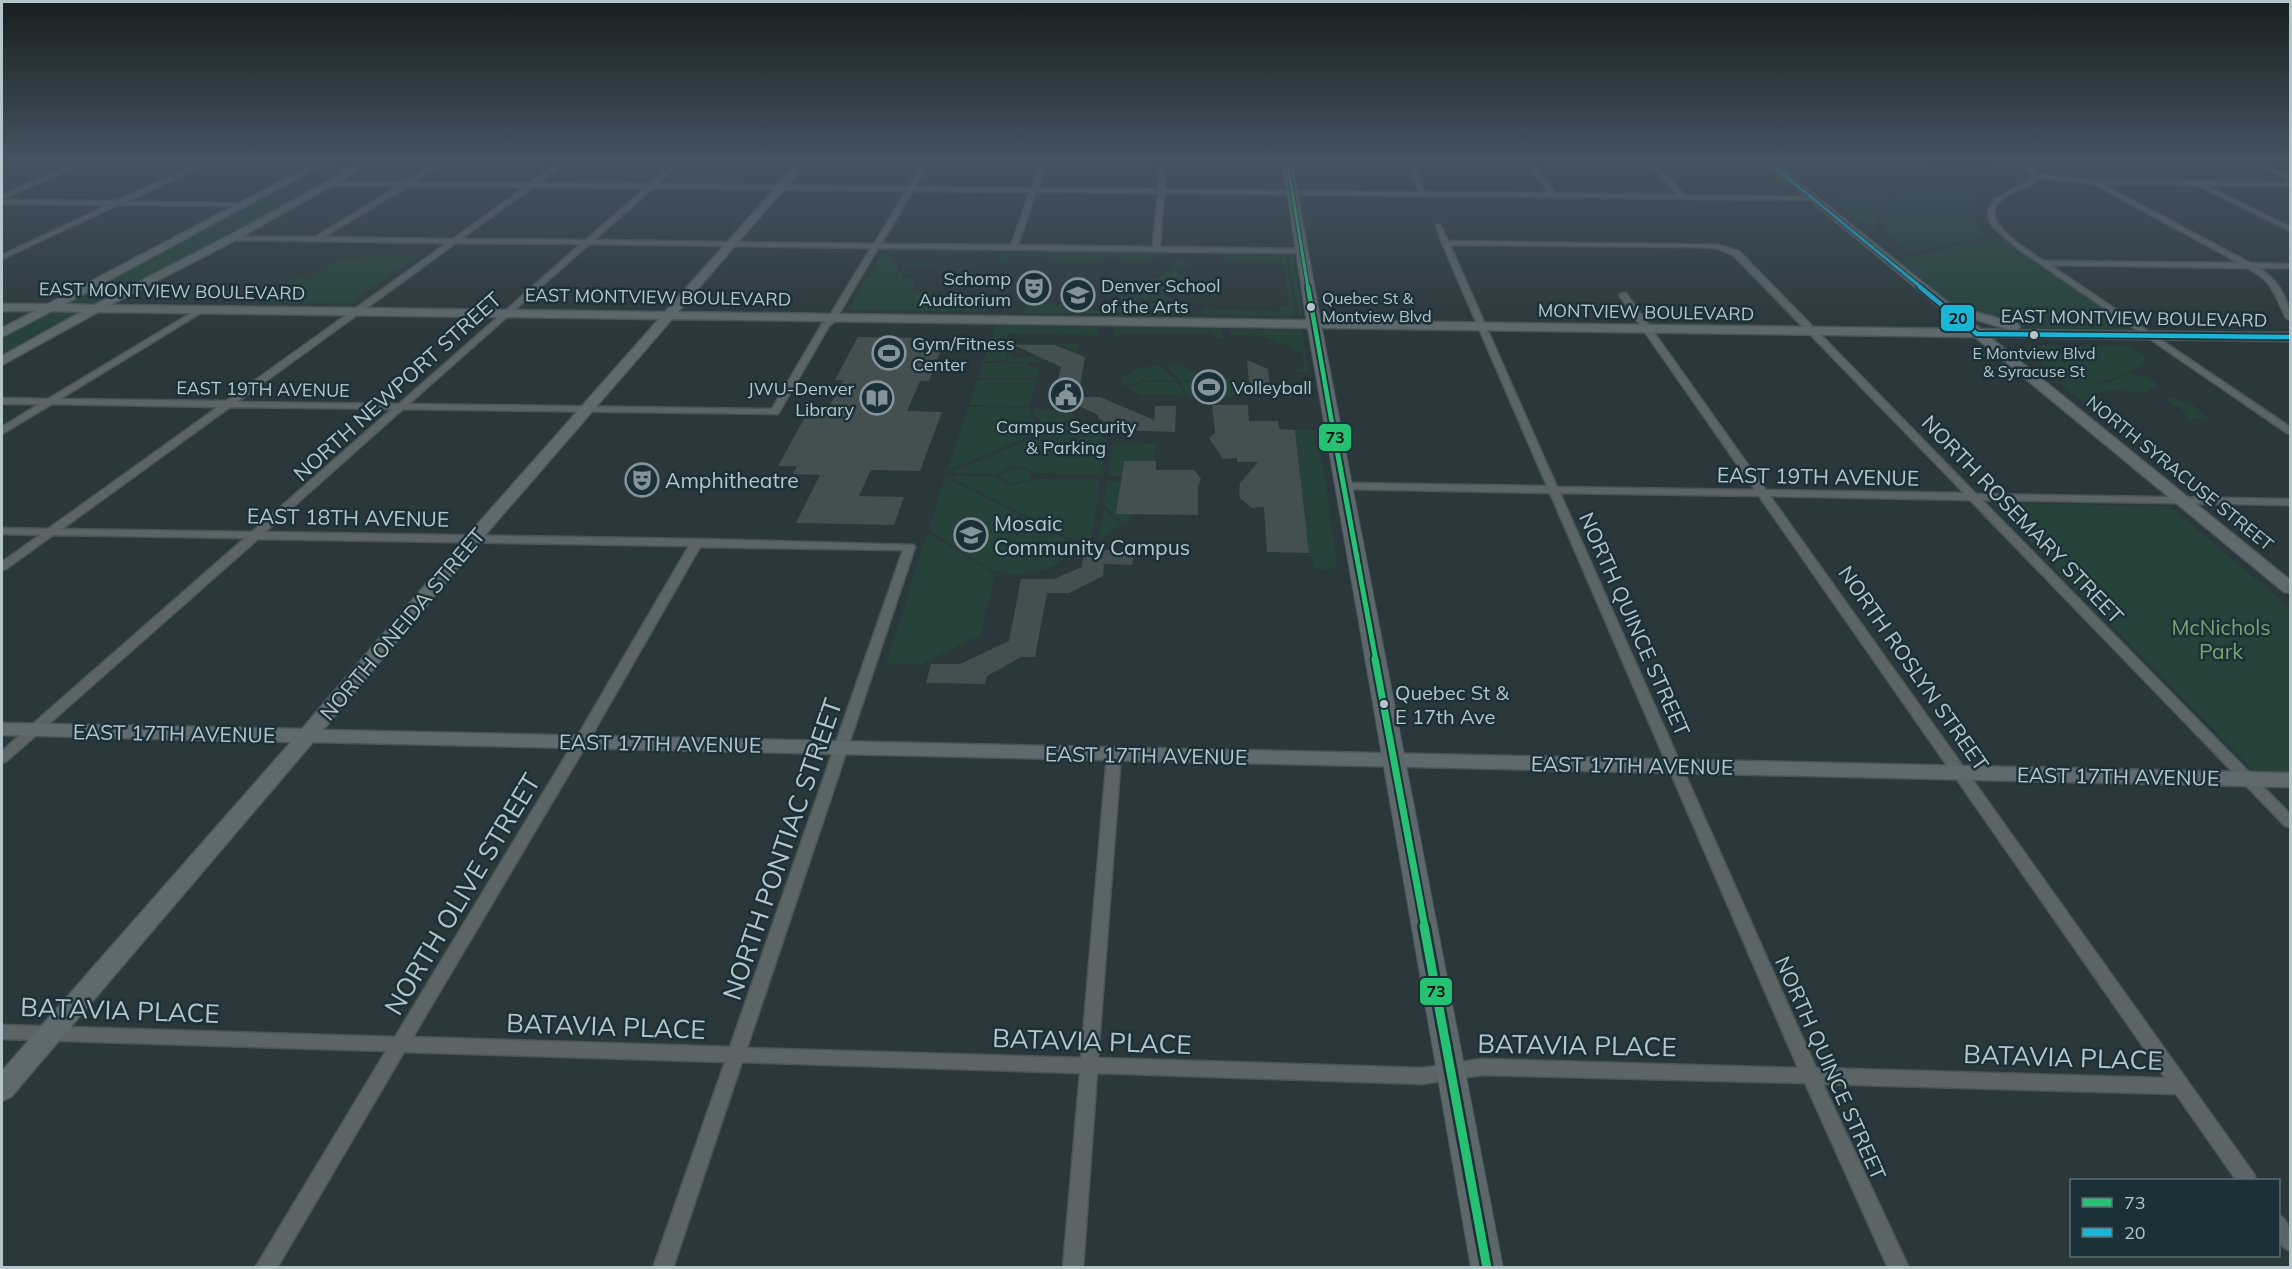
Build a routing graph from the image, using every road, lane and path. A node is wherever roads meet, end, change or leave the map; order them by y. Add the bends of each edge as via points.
1 (84, 219) edge
2 (214, 219) edge
3 (266, 219) edge
4 (347, 219) edge
5 (483, 219) edge
6 (614, 219) edge
7 (754, 219) edge
8 (893, 219) edge
9 (1023, 219) edge
10 (1159, 219) edge
11 (1297, 219) edge
12 (1838, 219) edge
13 (1992, 219) edge
14 (2162, 219) edge
15 (2270, 219) edge
16 (1438, 226) dead end
17 (2290, 229) edge
18 (232, 238) junction
19 (315, 239) junction
20 (453, 241) junction
21 (588, 242) junction
22 (1445, 243) junction
23 (732, 244) junction
24 (877, 246) junction
25 (1014, 248) junction
26 (1156, 249) junction
27 (1302, 251) junction
28 (2, 257) edge
29 (2044, 263) junction
30 (2248, 266) junction
31 (2290, 266) edge
32 (1623, 295) dead end
33 (1939, 301) junction
34 (2, 307) edge
35 (49, 308) junction
36 (98, 308) junction
37 (201, 309) junction
38 (356, 311) junction
39 (506, 313) junction
40 (671, 316) junction
41 (833, 318) junction
42 (2290, 318) edge
43 (1314, 324) junction
44 (1482, 327) junction
45 (1647, 330) junction
46 (1814, 332) junction
47 (2, 333) edge
48 (1977, 334) junction
49 (2078, 335) junction
50 (2148, 336) junction
51 (2290, 337) edge
52 (2, 361) edge
53 (2, 401) edge
54 (50, 402) junction
55 (226, 405) junction
56 (400, 407) junction
57 (586, 410) junction
58 (2, 431) edge
59 (2290, 431) edge
60 (1344, 486) junction
61 (1554, 490) junction
62 (1762, 493) junction
63 (1975, 497) junction
64 (2183, 501) junction
65 (2290, 502) edge
66 (2, 531) edge
67 (51, 531) junction
68 (256, 535) junction
69 (474, 538) junction
70 (697, 542) junction
71 (910, 547) joint
72 (2, 567) edge
73 (2290, 588) edge
74 (2, 729) edge
75 (33, 730) junction
76 (307, 735) junction
77 (581, 742) junction
78 (840, 747) junction
79 (1114, 755) junction
80 (2, 758) edge
81 (1394, 760) junction
82 (1674, 766) junction
83 (1958, 772) junction
84 (2249, 779) junction
85 (2290, 780) edge
86 (2290, 822) edge
87 (2, 1032) edge
88 (50, 1034) junction
89 (400, 1044) junction
90 (737, 1057) junction
91 (1090, 1066) junction
92 (1451, 1071) junction
93 (1810, 1075) junction
94 (2180, 1086) junction
95 (2, 1089) edge
96 (2246, 1179) edge
97 (2280, 1227) edge
98 (2290, 1241) edge
99 (265, 1268) edge
100 (663, 1268) edge
101 (1073, 1268) edge
102 (1487, 1268) edge
103 (1899, 1268) edge

1 - 28 street
2 - 35 street
3 - 18 street
4 - 19 street
5 - 20 street
6 - 21 street, NORTH NEWPORT STREET
7 - 23 street, NORTH ONEIDA STREET
8 - 24 street
9 - 25 street
10 - 26 street
11 - 27 main road
12 - 33 street, NORTH SYRACUSE STREET
13 - 29 street via 2004,235
14 - 30 street
15 - 17 street
16 - 22 street, NORTH QUINCE STREET
18 - 19 street
18 - 36 street
19 - 20 street
20 - 21 street
20 - 38 street
21 - 23 street
21 - 39 street, NORTH NEWPORT STREET
22 - 44 street, NORTH QUINCE STREET
22 - 46 street, NORTH ROSEMARY STREET via 1724,248 1740,255
23 - 24 street
23 - 40 street, NORTH ONEIDA STREET
24 - 25 street
24 - 41 street
25 - 26 street
26 - 27 street
27 - 43 main road
29 - 30 street
29 - 50 street
30 - 31 street
30 - 42 street via 2271,281
32 - 45 street, NORTH ROSLYN STREET
33 - 48 street, NORTH SYRACUSE STREET
33 - 49 street via 1991,322
34 - 35 street, EAST MONTVIEW BOULEVARD
35 - 36 street, EAST MONTVIEW BOULEVARD
35 - 47 street
36 - 37 street, EAST MONTVIEW BOULEVARD
36 - 52 street
37 - 38 street, EAST MONTVIEW BOULEVARD
37 - 54 street
38 - 39 street, EAST MONTVIEW BOULEVARD
38 - 55 street
39 - 40 street, EAST MONTVIEW BOULEVARD
39 - 56 street, NORTH NEWPORT STREET
40 - 41 street, EAST MONTVIEW BOULEVARD
40 - 57 street, NORTH ONEIDA STREET
41 - 43 street, EAST MONTVIEW BOULEVARD
41 - 57 street, EAST 19TH AVENUE via 776,412
43 - 44 street, MONTVIEW BOULEVARD
43 - 60 main road
44 - 45 street, MONTVIEW BOULEVARD
44 - 61 street, NORTH QUINCE STREET
45 - 46 street, MONTVIEW BOULEVARD
45 - 62 street, NORTH ROSLYN STREET
46 - 48 street, MONTVIEW BOULEVARD
46 - 63 street, NORTH ROSEMARY STREET
48 - 49 street, EAST MONTVIEW BOULEVARD
48 - 64 street, NORTH SYRACUSE STREET
49 - 50 street, EAST MONTVIEW BOULEVARD
50 - 51 street, EAST MONTVIEW BOULEVARD
50 - 59 street
53 - 54 street, EAST 19TH AVENUE
54 - 55 street, EAST 19TH AVENUE
54 - 58 street
55 - 56 street, EAST 19TH AVENUE
55 - 67 street
56 - 57 street, EAST 19TH AVENUE
56 - 68 street, NORTH NEWPORT STREET
57 - 69 street, NORTH ONEIDA STREET
60 - 61 street, EAST 19TH AVENUE
60 - 81 main road
61 - 62 street, EAST 19TH AVENUE
61 - 82 street, NORTH QUINCE STREET
62 - 63 street, EAST 19TH AVENUE
62 - 83 street, NORTH ROSLYN STREET
63 - 64 street, EAST 19TH AVENUE
63 - 84 street, NORTH ROSEMARY STREET
64 - 65 street, EAST 19TH AVENUE
64 - 73 street, NORTH SYRACUSE STREET
66 - 67 street, EAST 18TH AVENUE
67 - 68 street, EAST 18TH AVENUE
67 - 72 street
68 - 69 street, EAST 18TH AVENUE
68 - 75 street, NORTH NEWPORT STREET
69 - 70 street, EAST 18TH AVENUE
69 - 76 street, NORTH ONEIDA STREET
70 - 71 street, EAST 18TH AVENUE
70 - 77 street, NORTH OLIVE STREET
71 - 78 street, NORTH PONTIAC STREET
74 - 75 street, EAST 17TH AVENUE
75 - 76 street, EAST 17TH AVENUE
75 - 80 street, NORTH NEWPORT STREET
76 - 77 street, EAST 17TH AVENUE
76 - 88 street, NORTH ONEIDA STREET
77 - 78 street, EAST 17TH AVENUE
77 - 89 street, NORTH OLIVE STREET
78 - 79 street, EAST 17TH AVENUE
78 - 90 street, NORTH PONTIAC STREET
79 - 81 street, EAST 17TH AVENUE
79 - 91 street
81 - 82 street, EAST 17TH AVENUE
81 - 92 main road
82 - 83 street, EAST 17TH AVENUE
82 - 93 street, NORTH QUINCE STREET
83 - 84 street, EAST 17TH AVENUE
83 - 94 street, NORTH ROSLYN STREET
84 - 85 street, EAST 17TH AVENUE
84 - 86 street, NORTH ROSEMARY STREET
87 - 88 street, BATAVIA PLACE
88 - 89 street, BATAVIA PLACE
88 - 95 street, NORTH ONEIDA STREET
89 - 90 street, BATAVIA PLACE
89 - 99 street, NORTH OLIVE STREET
90 - 91 street, BATAVIA PLACE
90 - 100 street, NORTH PONTIAC STREET
91 - 92 street, BATAVIA PLACE via 1422,1076
91 - 101 street
92 - 93 street, BATAVIA PLACE via 1481,1067
92 - 102 main road
93 - 94 street, BATAVIA PLACE
93 - 103 street, NORTH QUINCE STREET
94 - 96 street, NORTH ROSLYN STREET
97 - 98 street

